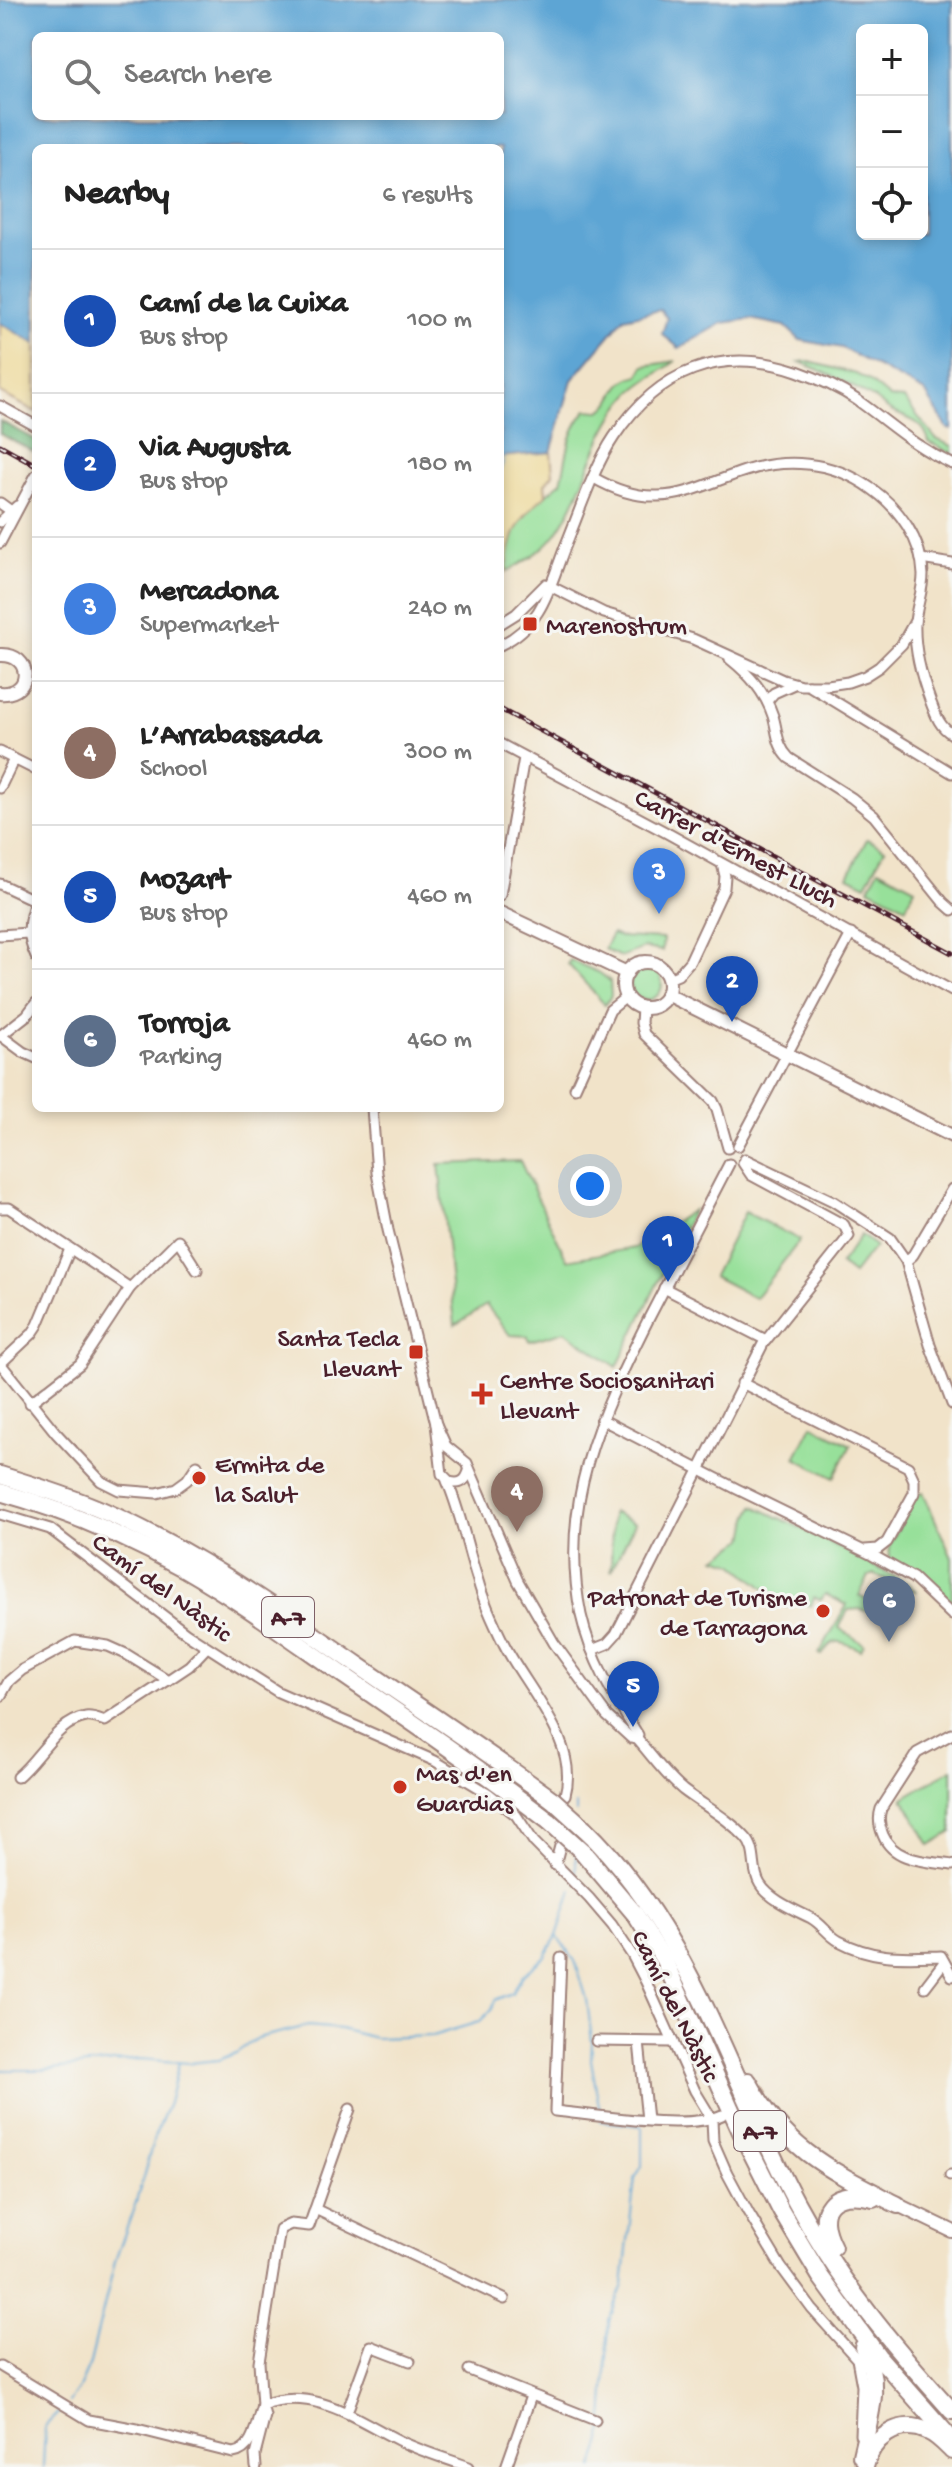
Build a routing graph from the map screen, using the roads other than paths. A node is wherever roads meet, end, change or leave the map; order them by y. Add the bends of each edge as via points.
1 (0, 406) edge
2 (32, 422) edge
3 (952, 464) edge
4 (594, 478) junction
5 (32, 483) edge
6 (23, 501) junction
7 (0, 503) edge
8 (11, 511) junction
9 (0, 522) edge
10 (0, 543) edge
11 (921, 559) junction
12 (952, 564) edge
13 (549, 585) junction
14 (520, 610) junction
15 (504, 621) edge
16 (915, 621) junction
17 (531, 622) junction
18 (504, 643) edge
19 (719, 651) junction
20 (0, 655) edge
21 (30, 681) edge
22 (794, 684) junction
23 (808, 685) junction
24 (0, 693) edge
25 (767, 701) junction
26 (952, 734) edge
27 (504, 746) edge
28 (0, 752) edge
29 (524, 758) junction
30 (14, 759) junction
31 (32, 768) edge
32 (952, 773) edge
33 (0, 788) edge
34 (722, 864) junction
35 (504, 872) edge
36 (747, 877) junction
37 (0, 884) edge
38 (724, 888) junction
39 (32, 899) edge
40 (32, 909) edge
41 (952, 910) edge
42 (504, 915) edge
43 (28, 933) junction
44 (851, 934) junction
45 (0, 935) edge
46 (32, 945) edge
47 (627, 973) junction
48 (668, 979) junction
49 (952, 991) edge
50 (666, 994) junction
51 (626, 997) junction
52 (32, 1008) edge
53 (642, 1008) junction
54 (0, 1035) edge
55 (788, 1054) junction
56 (32, 1056) edge
57 (575, 1088) dead end
58 (372, 1112) edge
59 (952, 1136) edge
60 (733, 1147) junction
61 (744, 1161) junction
62 (729, 1164) junction
63 (952, 1189) edge
64 (0, 1208) edge
65 (70, 1249) junction
66 (906, 1261) junction
67 (197, 1270) dead end
68 (130, 1288) junction
69 (664, 1288) junction
70 (766, 1340) junction
71 (0, 1364) edge
72 (742, 1383) junction
73 (30, 1403) junction
74 (952, 1404) edge
75 (601, 1419) junction
76 (436, 1424) junction
77 (457, 1456) junction
78 (197, 1465) dead end
79 (442, 1467) junction
80 (699, 1469) junction
81 (0, 1475) edge
82 (465, 1477) junction
83 (447, 1481) junction
84 (0, 1492) edge
85 (455, 1500) junction
86 (0, 1514) edge
87 (862, 1550) junction
88 (952, 1615) edge
89 (207, 1647) junction
90 (592, 1650) junction
91 (168, 1680) junction
92 (0, 1697) edge
93 (952, 1734) edge
94 (637, 1739) junction
95 (17, 1777) dead end
96 (559, 1798) junction
97 (560, 1846) dead end
98 (555, 1865) junction
99 (952, 1865) edge
100 (561, 1958) dead end
101 (944, 1962) junction
102 (952, 1976) edge
103 (925, 1987) dead end
104 (701, 1994) junction
105 (596, 2041) dead end
106 (639, 2042) junction
107 (673, 2042) junction
108 (350, 2109) dead end
109 (717, 2117) junction
110 (647, 2120) junction
111 (898, 2205) junction
112 (315, 2209) junction
113 (952, 2231) edge
114 (830, 2291) junction
115 (504, 2299) dead end
116 (894, 2344) junction
117 (410, 2361) dead end
118 (0, 2366) edge
119 (469, 2370) dead end
120 (531, 2396) junction
121 (262, 2405) junction
122 (952, 2411) edge
123 (347, 2412) junction
124 (595, 2420) dead end
125 (952, 2440) edge
126 (952, 2451) edge
127 (861, 2463) edge
128 (256, 2467) edge
129 (469, 2467) edge
130 (506, 2467) edge

1 - 2 street
3 - 4 street via 920,448 832,386 794,370 747,360 697,368 649,394 613,439
4 - 11 street via 622,491 655,497 760,467 803,463 832,468 888,502 910,531
4 - 13 street
5 - 6 street
6 - 8 street
6 - 10 street
7 - 8 street
8 - 9 street
11 - 12 street
11 - 16 street
13 - 14 street
13 - 17 street
13 - 19 street via 604,613
14 - 15 street
14 - 17 street
16 - 23 street via 902,644 865,676
16 - 26 street via 922,679 938,719
17 - 18 street
19 - 22 street
19 - 25 street via 749,675
20 - 21 main road via 20,661
21 - 24 main road
22 - 23 street
22 - 25 street
23 - 32 street
25 - 41 street via 782,752 874,816
27 - 29 street, Carrer d'Ernest Lluch
28 - 30 street
29 - 34 street, Carrer d'Ernest Lluch
29 - 35 street
30 - 31 street
30 - 33 street
34 - 36 street, Carrer d'Ernest Lluch
34 - 38 street
36 - 38 street
36 - 44 street, Carrer d'Ernest Lluch
37 - 39 street
38 - 48 street via 690,961
40 - 43 street
42 - 47 main road
43 - 45 street
43 - 46 street
44 - 49 street, Carrer d'Ernest Lluch
44 - 55 street
47 - 48 main road via 637,964 651,963
47 - 51 main road
48 - 50 main road
50 - 53 main road via 655,1006
50 - 55 main road
51 - 53 main road
51 - 57 street via 610,1010
52 - 54 street
53 - 60 street via 644,1034 713,1101
54 - 56 street
55 - 59 main road
55 - 60 street
58 - 76 street via 388,1230
60 - 61 street via 745,1152
60 - 62 street via 725,1156
61 - 62 street
61 - 66 street via 833,1201 890,1238
61 - 70 street via 751,1175 844,1225 849,1236
62 - 69 street
63 - 66 street
64 - 65 street via 9,1208
65 - 68 street
65 - 71 street via 38,1325
66 - 74 street
67 - 68 street via 178,1240
68 - 73 street via 80,1364
69 - 70 street
69 - 75 street
70 - 72 street
71 - 73 street
72 - 80 street
72 - 87 street via 908,1467 914,1493 896,1527 878,1549
73 - 78 street via 80,1462 119,1490 157,1493 176,1488
75 - 80 street
75 - 90 street via 580,1494 576,1542 581,1616
76 - 77 street
76 - 79 street
77 - 79 street
77 - 82 street via 464,1460
79 - 83 street
80 - 87 street
80 - 90 street via 616,1634
81 - 96 highway, A-7 via 112,1515 194,1557
82 - 83 street
82 - 85 street
82 - 94 street via 476,1489 518,1581 554,1643 607,1716
83 - 85 street
84 - 114 highway, A-7, bridge via 101,1527 187,1570 437,1740 582,1851 635,1914 664,1960 741,2132
85 - 96 street via 494,1624 553,1722 568,1776
86 - 89 street, Camí del Nàstic via 50,1529
87 - 88 street via 913,1578
89 - 91 street
89 - 98 street, Camí del Nàstic via 278,1692 435,1761 488,1793 516,1815
90 - 94 street
91 - 92 street via 108,1646 75,1641 22,1670
91 - 95 street via 105,1721 88,1716 66,1725
93 - 99 street via 917,1753 879,1817 884,1838 901,1856
94 - 101 street via 680,1788 748,1840 758,1881 785,1905 851,1947 886,1957 941,1956
96 - 104 highway, A-7, bridge via 649,1904
97 - 98 street
98 - 107 street, Camí del Nàstic via 625,1945
100 - 110 street via 555,2111
101 - 102 street
101 - 103 street
104 - 111 highway via 755,2095 784,2134 827,2169
104 - 116 highway, A-7 via 797,2203 835,2267
105 - 106 street
106 - 107 street
106 - 110 street
107 - 109 street, Camí del Nàstic via 695,2091
108 - 112 street
109 - 110 street
109 - 127 street, Camí del Nàstic via 713,2141 748,2212 812,2309 857,2359
111 - 113 main road
111 - 116 highway via 849,2194 830,2204 824,2222 841,2262
112 - 115 street
112 - 121 street via 309,2226 280,2229 259,2362
114 - 125 highway, A-7 via 878,2356
114 - 127 highway via 837,2312 864,2349 875,2380
116 - 122 highway, A-7
117 - 123 street via 371,2346
118 - 121 street via 89,2420 233,2453 250,2443
119 - 120 street
120 - 124 street
120 - 130 street
121 - 123 street via 304,2398
121 - 128 street via 265,2416
123 - 129 street via 400,2441
126 - 127 highway via 926,2430 900,2428 876,2441

